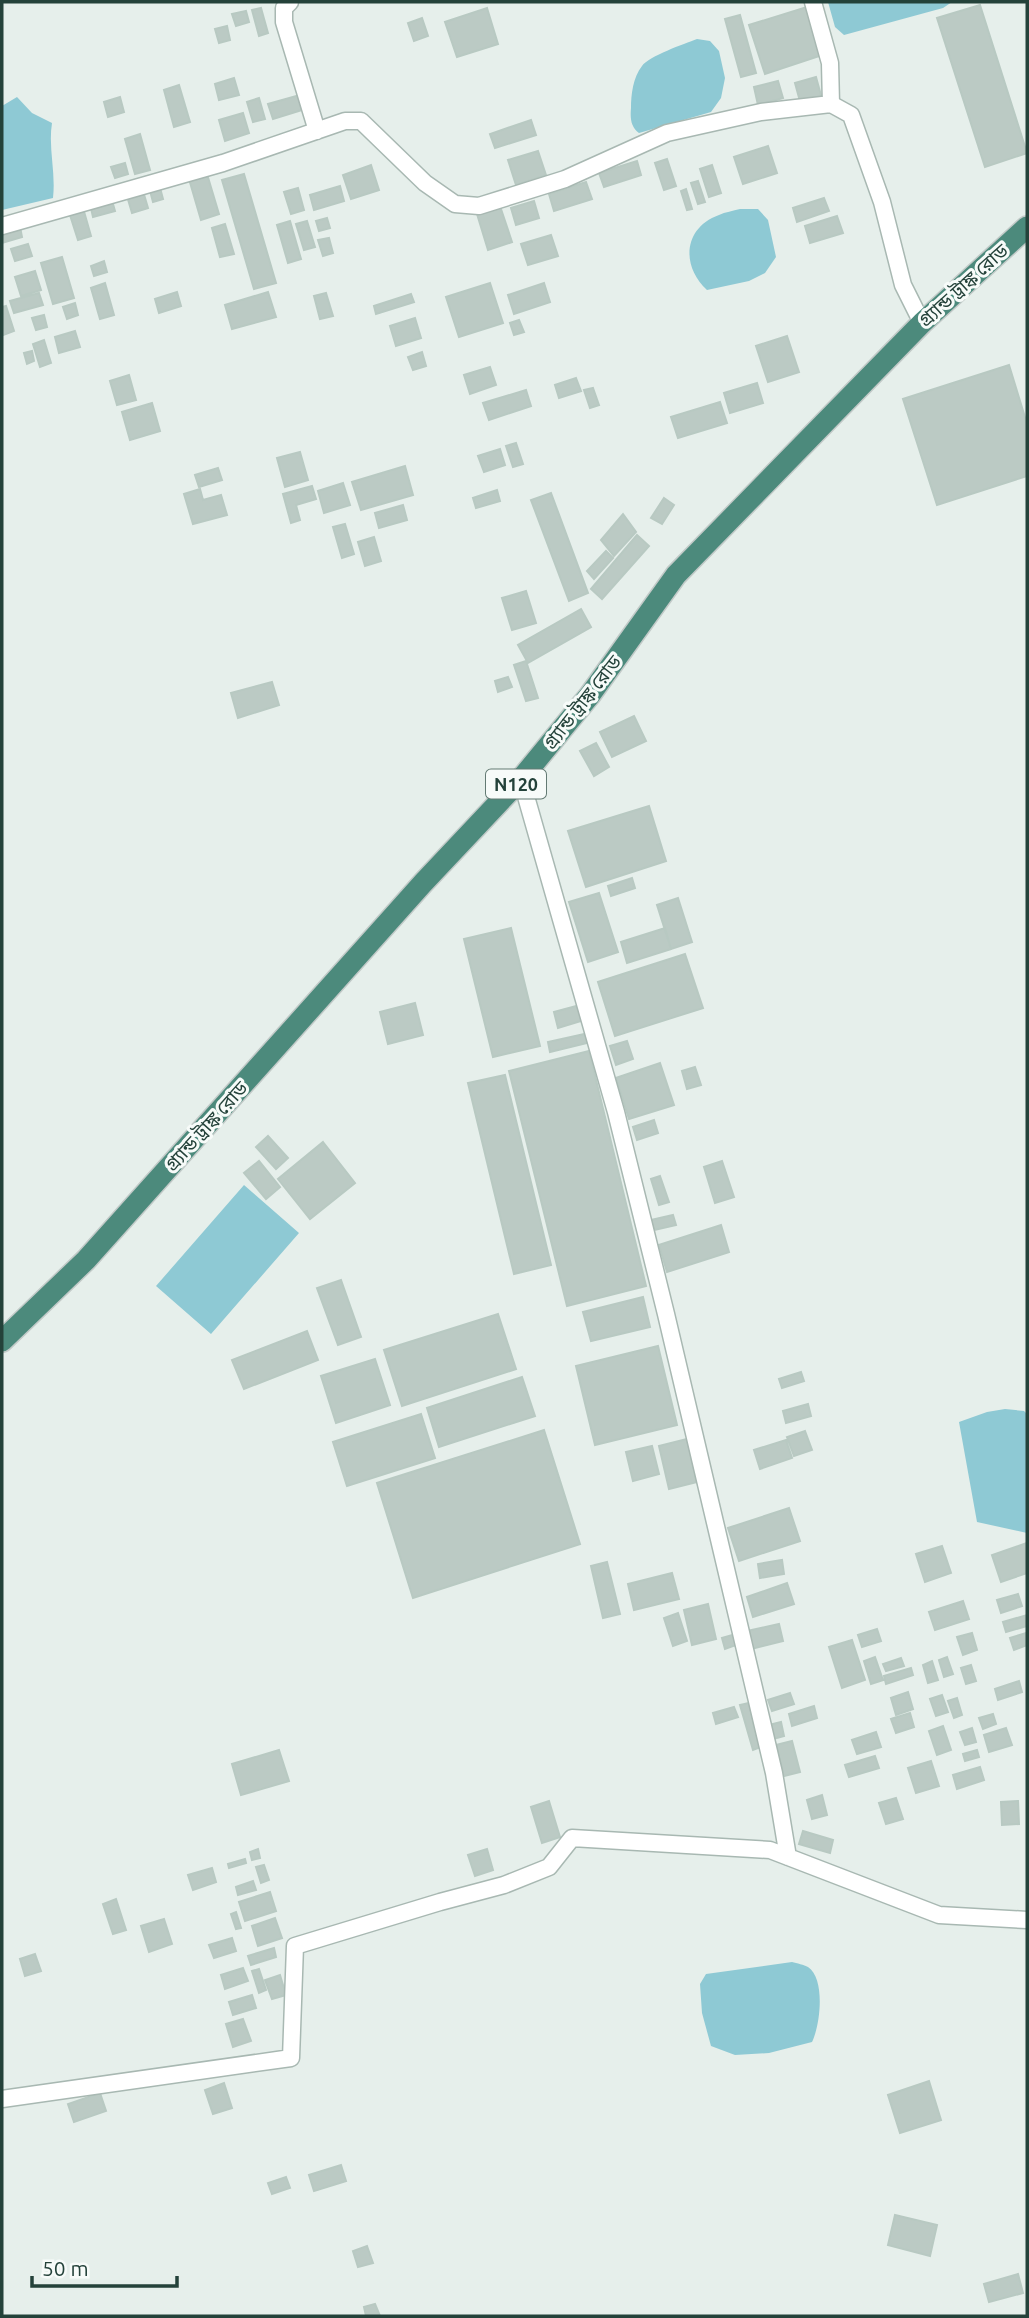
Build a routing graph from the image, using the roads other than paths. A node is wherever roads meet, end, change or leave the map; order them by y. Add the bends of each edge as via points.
1 (290, 2) edge
2 (813, 2) edge
3 (831, 104) junction
4 (317, 131) junction
5 (2, 226) edge
6 (1027, 227) edge
7 (922, 323) junction
8 (521, 779) junction
9 (2, 1341) edge
10 (788, 1857) junction
11 (1027, 1920) edge
12 (2, 2099) edge

1 - 4 street via 284,8 284,22
2 - 3 street via 830,63
3 - 4 street via 761,112 667,133 565,179 479,206 455,204 425,183 361,121 345,121
3 - 7 street via 851,115 883,202 903,285
4 - 5 street
6 - 7 highway, গ্র্যান্ড ট্রাঙ্ক রোড / N120
7 - 8 highway, গ্র্যান্ড ট্রাঙ্ক রোড / N120 via 676,575 590,695
8 - 9 highway, গ্র্যান্ড ট্রাঙ্ক রোড / N120 via 86,1260
8 - 10 street via 653,1260 748,1656
10 - 11 street via 939,1915
10 - 12 street via 770,1850 572,1838 549,1867 504,1885 295,1946 291,2058

